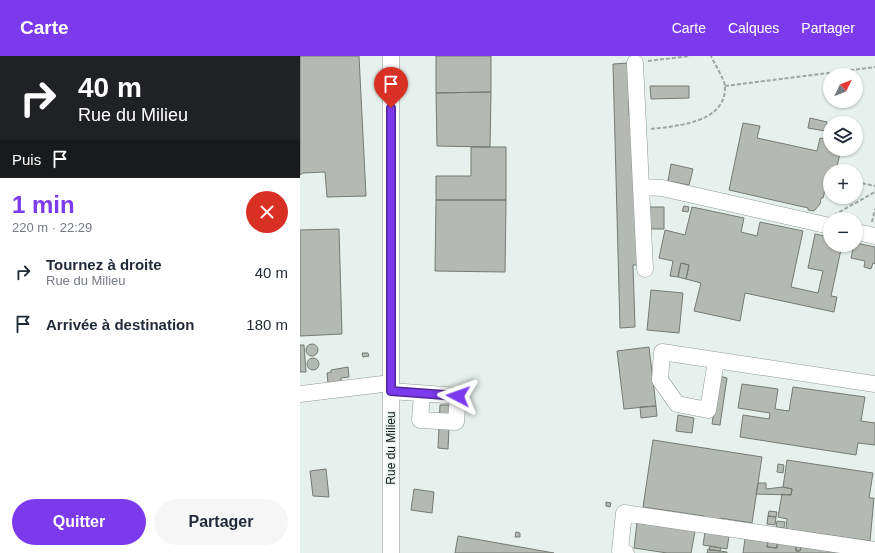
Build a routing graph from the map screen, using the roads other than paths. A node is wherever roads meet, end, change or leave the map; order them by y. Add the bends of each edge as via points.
1 (391, 56) edge
2 (635, 63) road end
3 (641, 187) junction
4 (823, 225) edge
5 (863, 233) edge
6 (875, 236) edge
7 (645, 269) dead end
8 (716, 361) dead end
9 (875, 384) edge
10 (391, 387) junction
11 (300, 394) edge
12 (422, 394) dead end
13 (875, 550) edge
14 (391, 553) edge
15 (626, 553) edge

1 - 10 street, Rue du Milieu
2 - 3 street
3 - 4 street via 662,188
3 - 7 street
5 - 6 street
8 - 9 street
10 - 11 street
10 - 12 street
10 - 14 street, Rue du Milieu
13 - 15 street via 624,513 620,550

